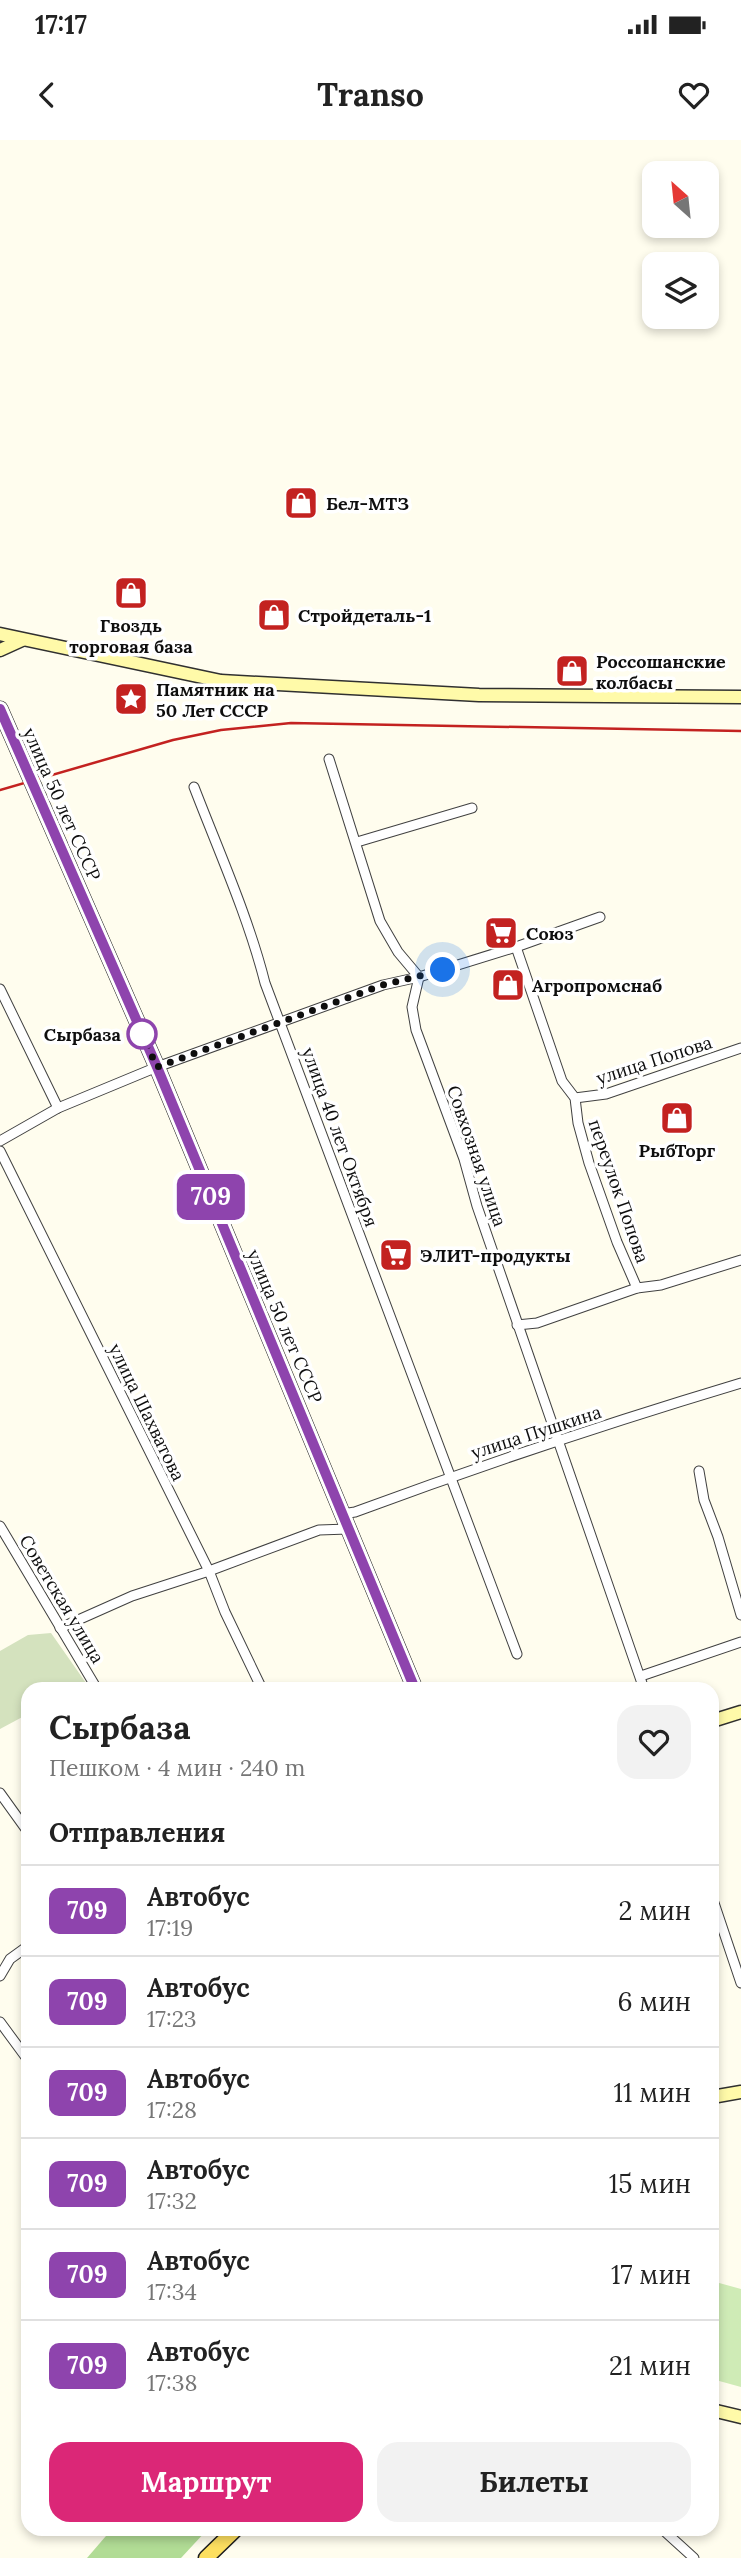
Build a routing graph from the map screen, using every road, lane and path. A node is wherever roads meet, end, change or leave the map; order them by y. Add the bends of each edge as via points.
1 (0, 634) edge
2 (22, 639) junction
3 (0, 650) edge
4 (741, 697) edge
5 (0, 709) edge
6 (329, 759) dead end
7 (194, 787) dead end
8 (471, 808) dead end
9 (357, 842) junction
10 (600, 917) dead end
11 (516, 947) junction
12 (419, 977) junction
13 (0, 989) edge
14 (281, 1022) junction
15 (741, 1048) edge
16 (157, 1067) junction
17 (575, 1098) junction
18 (58, 1108) junction
19 (0, 1141) edge
20 (0, 1151) edge
21 (741, 1260) edge
22 (637, 1287) junction
23 (517, 1325) junction
24 (741, 1383) edge
25 (557, 1441) junction
26 (698, 1471) dead end
27 (448, 1477) junction
28 (342, 1514) junction
29 (0, 1526) edge
30 (348, 1529) junction
31 (209, 1571) junction
32 (741, 1615) edge
33 (60, 1628) junction
34 (741, 1642) edge
35 (517, 1654) dead end
36 (641, 1676) junction
37 (93, 1682) edge
38 (259, 1682) edge
39 (412, 1682) edge
40 (642, 1682) edge
41 (741, 1712) edge
42 (719, 1719) edge
43 (0, 1793) edge
44 (21, 1822) edge
45 (719, 1918) edge
46 (21, 1951) edge
47 (10, 1959) junction
48 (0, 1961) edge
49 (0, 1976) edge
50 (741, 1983) edge
51 (0, 2022) edge
52 (21, 2050) edge
53 (741, 2092) edge
54 (719, 2096) edge
55 (719, 2412) edge
56 (741, 2417) edge
57 (229, 2536) edge
58 (669, 2536) edge
59 (206, 2558) edge
60 (694, 2558) edge

1 - 2 street
2 - 3 street
2 - 4 street via 221,681 479,695
5 - 16 main road, улица 50 лет СССР
6 - 9 street
7 - 14 street, улица 40 лет Октября
8 - 9 street
9 - 12 street via 380,921
10 - 11 street
11 - 12 street
11 - 17 street, переулок Попова via 562,1081
12 - 14 street via 383,985
12 - 23 street, Совхозная улица via 412,1007 416,1030 464,1159
13 - 18 street
14 - 16 street
14 - 27 street, улица 40 лет Октября
15 - 17 street, улица Попова via 606,1094
16 - 18 street
16 - 28 main road, улица 50 лет СССР
17 - 22 street, переулок Попова via 589,1163
18 - 19 street
20 - 31 street, улица Шахватова
21 - 22 street via 661,1285
22 - 23 street via 537,1323
23 - 25 street, Совхозная улица
24 - 25 street, улица Пушкина
25 - 27 street, улица Пушкина
25 - 36 street, Совхозная улица
26 - 32 street
27 - 28 street, улица Пушкина
27 - 35 street, улица 40 лет Октября
28 - 30 main road, улица 50 лет СССР
29 - 33 street, Советская улица
30 - 31 street via 319,1530
30 - 39 main road, улица 50 лет СССР
31 - 33 street
31 - 38 street, улица Шахватова
33 - 37 street, Советская улица
34 - 36 street
36 - 40 street, Совхозная улица
41 - 42 street
43 - 44 street
45 - 50 street
46 - 47 street
47 - 48 street
47 - 49 street
51 - 52 street
53 - 54 street
55 - 56 street
57 - 59 main road
58 - 60 street

